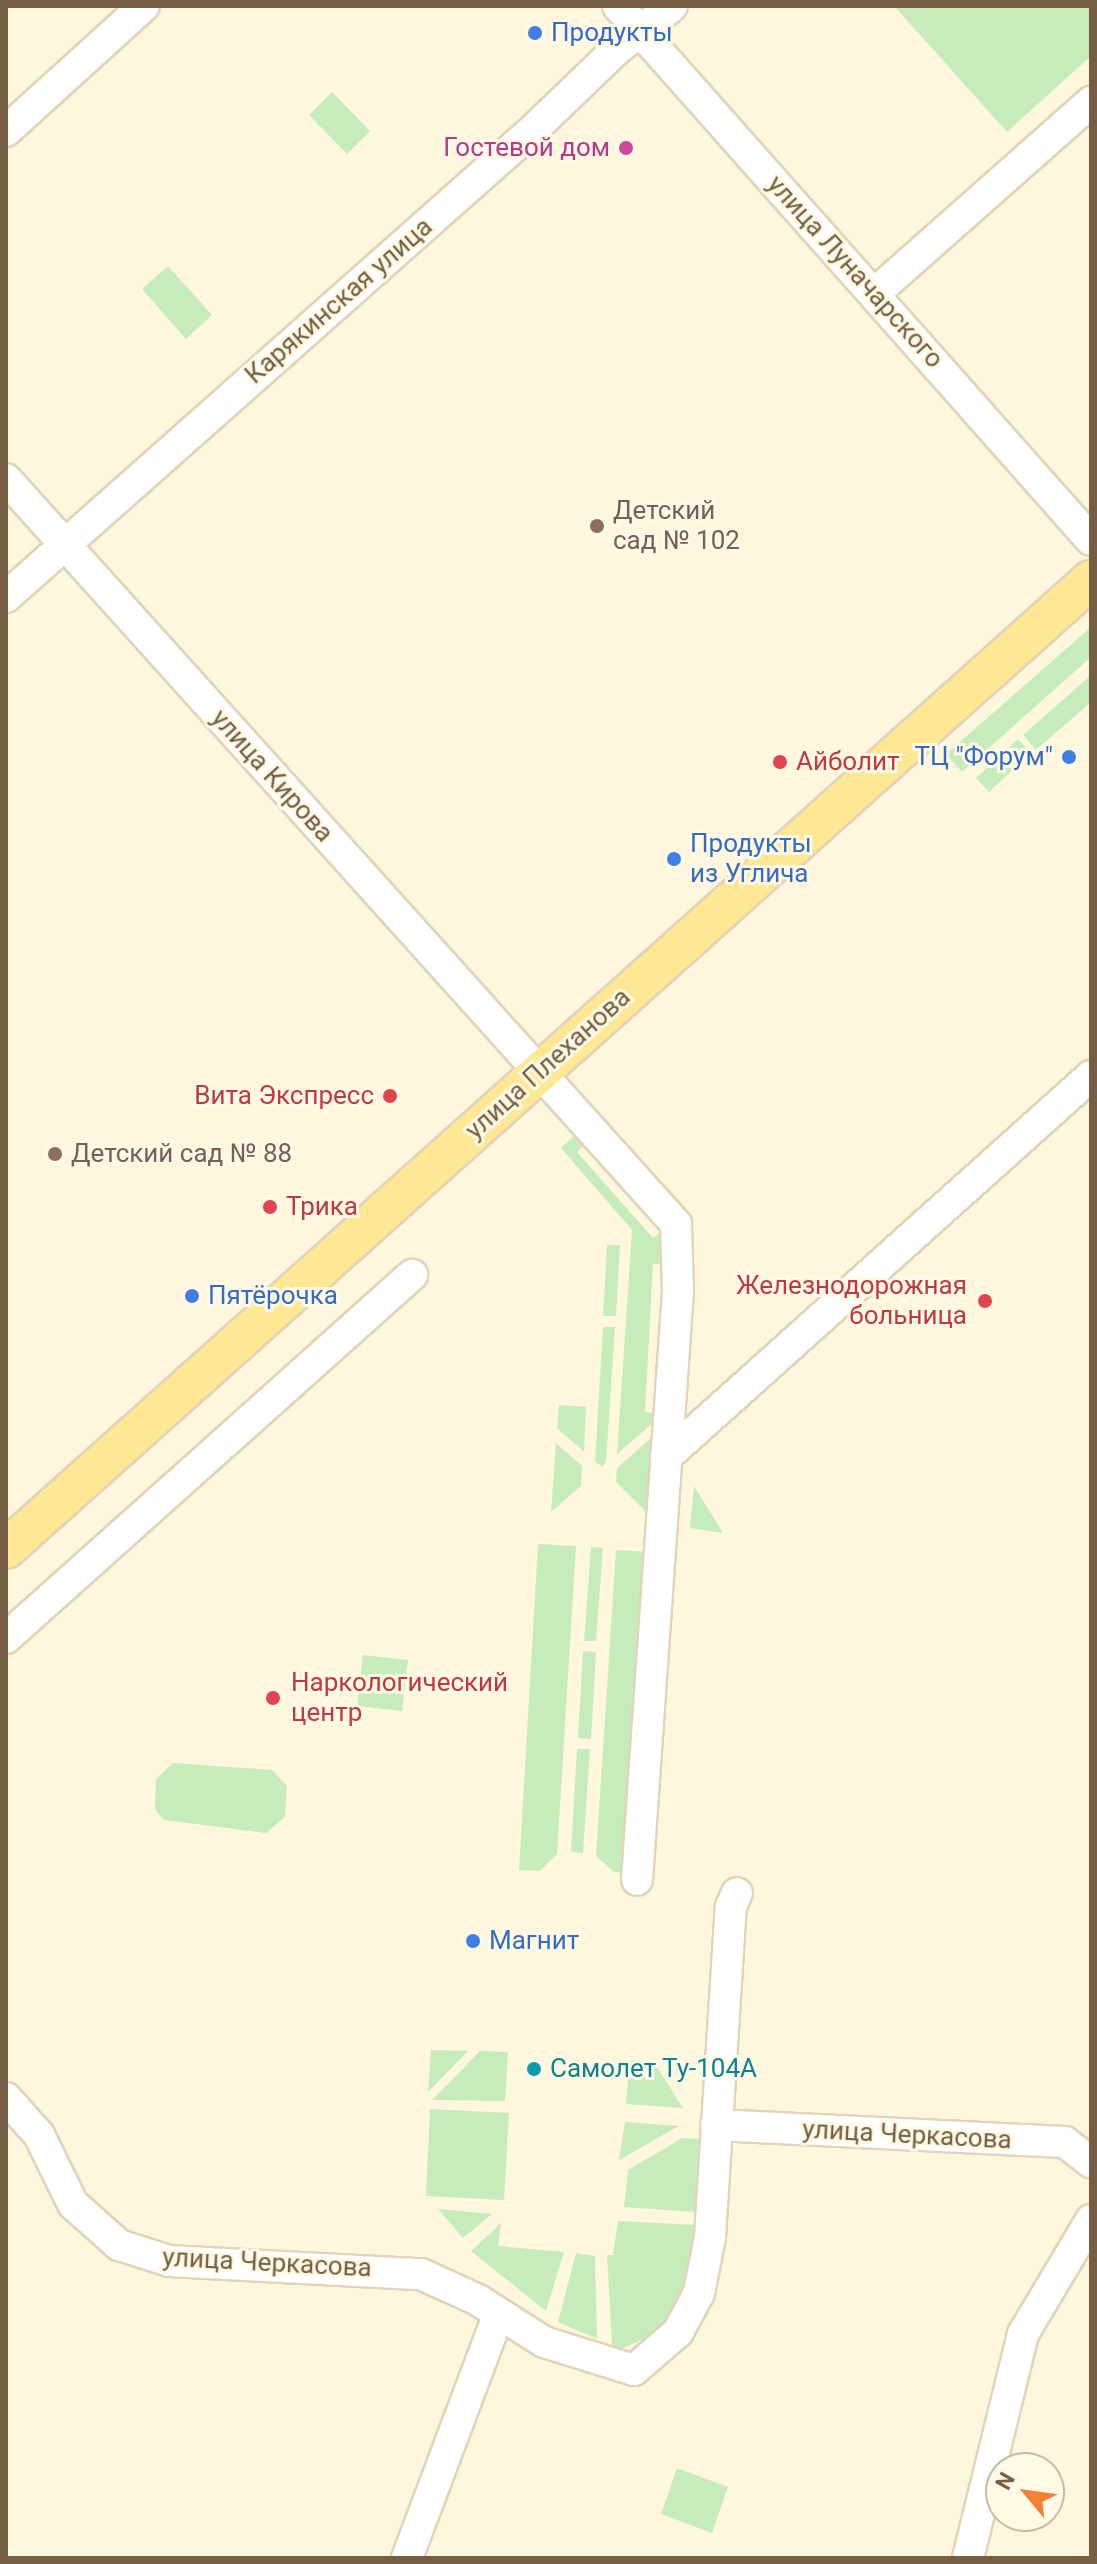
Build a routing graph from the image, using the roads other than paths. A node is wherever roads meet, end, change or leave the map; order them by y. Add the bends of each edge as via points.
1 (144, 6) edge
2 (618, 6) edge
3 (672, 6) edge
4 (642, 33) junction
5 (1091, 102) edge
6 (6, 131) edge
7 (874, 294) junction
8 (6, 479) edge
9 (1091, 540) edge
10 (64, 545) junction
11 (1091, 580) edge
12 (6, 597) edge
13 (537, 1074) junction
14 (1091, 1076) edge
15 (412, 1275) dead end
16 (666, 1457) junction
17 (6, 1549) edge
18 (6, 1638) edge
19 (637, 1880) dead end
20 (737, 1893) dead end
21 (6, 2098) edge
22 (716, 2125) junction
23 (1091, 2162) edge
24 (1091, 2220) edge
25 (498, 2316) junction
26 (407, 2558) edge
27 (968, 2558) edge

1 - 6 street
2 - 4 street, улица Луначарского
3 - 4 street, Карякинская улица
4 - 7 street, улица Луначарского
4 - 10 street, Карякинская улица via 616,50 524,138
5 - 7 street
7 - 9 street, улица Луначарского
8 - 10 street, улица Кирова
10 - 12 street, Карякинская улица
10 - 13 street, улица Кирова
11 - 13 main road, улица Плеханова
13 - 16 street, улица Кирова via 676,1224 680,1251
13 - 17 main road, улица Плеханова
14 - 16 street
15 - 18 street
16 - 19 street, улица Кирова
20 - 22 street via 731,1907
21 - 25 street, улица Черкасова via 39,2135 73,2204 119,2245 169,2261 421,2274 478,2300
22 - 23 street, улица Черкасова via 1065,2142
22 - 25 street, улица Черкасова via 710,2237 699,2293 678,2332 634,2370 544,2342
24 - 27 street via 1023,2334
25 - 26 street

